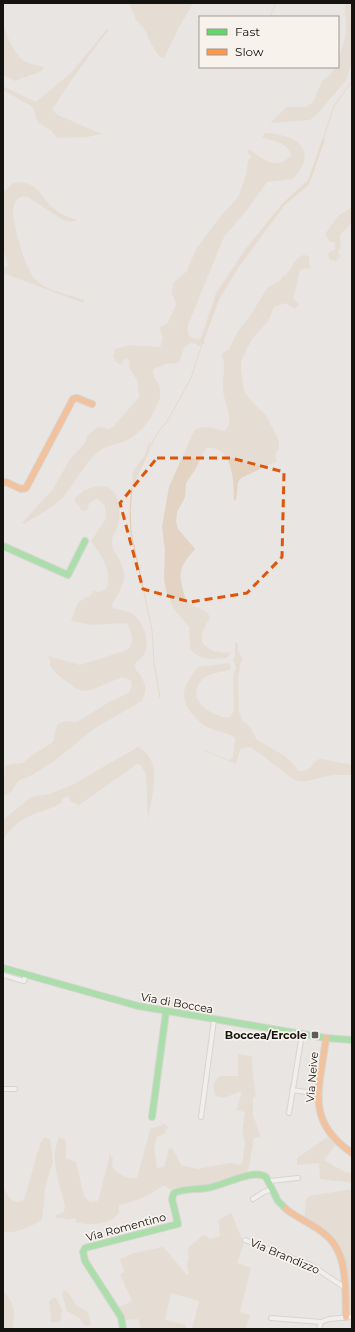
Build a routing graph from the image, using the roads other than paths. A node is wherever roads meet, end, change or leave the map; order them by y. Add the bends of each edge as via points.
1 (92, 404) dead end
2 (3, 483) edge
3 (85, 541) dead end
4 (3, 546) edge
5 (3, 968) edge
6 (3, 975) edge
7 (26, 975) junction
8 (166, 1012) junction
9 (214, 1020) junction
10 (302, 1034) junction
11 (326, 1038) junction
12 (352, 1040) edge
13 (15, 1088) dead end
14 (3, 1089) edge
15 (292, 1090) junction
16 (320, 1094) junction
17 (289, 1113) dead end
18 (152, 1117) dead end
19 (201, 1117) dead end
20 (352, 1153) edge
21 (298, 1178) dead end
22 (270, 1181) junction
23 (273, 1189) junction
24 (253, 1199) dead end
25 (245, 1240) dead end
26 (344, 1287) junction
27 (349, 1317) edge
28 (271, 1318) dead end
29 (321, 1322) junction
30 (123, 1329) edge
31 (319, 1329) edge

1 - 2 street via 73,399 26,488 21,489
3 - 4 street via 68,575
5 - 7 street, Via di Boccea
6 - 7 street via 24,981
7 - 8 street, Via di Boccea
8 - 9 street, Via di Boccea
8 - 18 street
9 - 10 street, Via di Boccea
9 - 19 street
10 - 11 street, Via di Boccea
10 - 15 street
11 - 12 street, Via di Boccea
11 - 16 street, Via Neive
13 - 14 street
15 - 16 street
15 - 17 street
16 - 20 street, Via Neive via 320,1115 326,1129
21 - 22 street
22 - 23 street
22 - 30 street, Via Romentino via 265,1175 257,1173 213,1187 178,1190 172,1197 178,1224 85,1248 85,1261 119,1313
23 - 24 street
23 - 26 street via 280,1205 328,1235 336,1245 342,1258
25 - 26 street, Via Brandizzo via 311,1265
26 - 27 street
27 - 29 street
28 - 29 street
29 - 31 street

